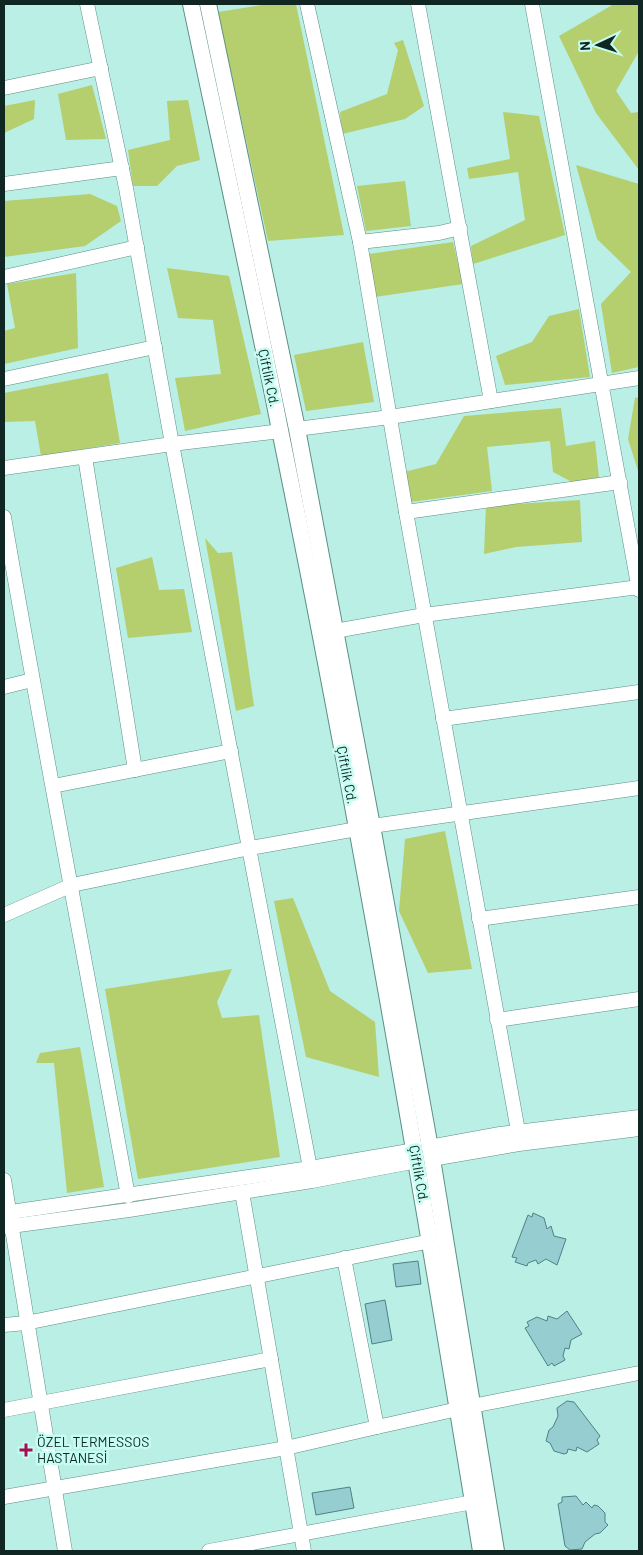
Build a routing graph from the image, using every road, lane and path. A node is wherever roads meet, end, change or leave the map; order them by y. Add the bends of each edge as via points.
1 (87, 4) edge
2 (191, 4) edge
3 (208, 4) edge
4 (307, 4) edge
5 (418, 4) edge
6 (532, 4) edge
7 (101, 68) junction
8 (4, 88) edge
9 (122, 168) junction
10 (4, 184) edge
11 (460, 228) junction
12 (360, 242) junction
13 (137, 248) junction
14 (4, 277) edge
15 (155, 347) junction
16 (639, 378) edge
17 (4, 379) edge
18 (602, 384) junction
19 (491, 401) junction
20 (390, 417) junction
21 (297, 429) junction
22 (281, 431) junction
23 (172, 444) junction
24 (85, 456) junction
25 (4, 468) edge
26 (620, 482) junction
27 (406, 512) junction
28 (4, 517) edge
29 (639, 588) edge
30 (424, 615) junction
31 (335, 631) junction
32 (32, 680) junction
33 (4, 687) edge
34 (639, 692) edge
35 (443, 719) junction
36 (231, 751) junction
37 (135, 770) junction
38 (52, 786) junction
39 (639, 788) edge
40 (460, 813) junction
41 (364, 827) junction
42 (250, 848) junction
43 (72, 885) junction
44 (639, 897) edge
45 (4, 915) edge
46 (479, 920) junction
47 (639, 999) edge
48 (497, 1020) junction
49 (639, 1117) edge
50 (639, 1129) edge
51 (518, 1131) junction
52 (423, 1154) junction
53 (310, 1168) junction
54 (4, 1180) edge
55 (242, 1192) junction
56 (128, 1196) junction
57 (7, 1219) edge
58 (431, 1241) junction
59 (344, 1258) junction
60 (256, 1276) junction
61 (26, 1323) junction
62 (4, 1325) edge
63 (271, 1359) junction
64 (639, 1374) edge
65 (40, 1404) junction
66 (465, 1408) junction
67 (4, 1410) edge
68 (377, 1427) junction
69 (286, 1448) junction
70 (55, 1488) junction
71 (4, 1497) edge
72 (473, 1502) junction
73 (301, 1534) junction
74 (65, 1551) edge
75 (209, 1551) edge
76 (304, 1551) edge
77 (481, 1551) edge
78 (496, 1551) edge

1 - 7 street
2 - 22 street, Çiftlik Cd.
3 - 21 street, Çiftlik Cd.
4 - 12 street
5 - 11 street
6 - 18 street
7 - 8 street
7 - 9 street
9 - 10 street
9 - 13 street
11 - 12 street
11 - 19 street
12 - 20 street
13 - 14 street
13 - 15 street
15 - 17 street
15 - 23 street
16 - 18 street
18 - 19 street
18 - 26 street
19 - 20 street
20 - 21 street
20 - 27 street
21 - 22 street
21 - 31 street, Çiftlik Cd.
22 - 23 street
22 - 41 street, Çiftlik Cd.
23 - 24 street
23 - 36 street
24 - 25 street
24 - 37 street
26 - 27 street
26 - 29 street
27 - 30 street
28 - 32 street
29 - 30 street
30 - 31 street
30 - 35 street
31 - 41 street, Çiftlik Cd.
32 - 33 street
32 - 38 street
34 - 35 street
35 - 40 street
36 - 37 street
36 - 42 street
37 - 38 street
38 - 43 street
39 - 40 street
40 - 41 street
40 - 46 street
41 - 42 street
41 - 52 street, Çiftlik Cd.
42 - 43 street
42 - 53 street
43 - 45 street
43 - 56 street
44 - 46 street
46 - 48 street
47 - 48 street
48 - 51 street
49 - 51 street
50 - 52 street
51 - 52 street
52 - 53 street
52 - 55 street
52 - 58 street, Çiftlik Cd.
52 - 66 street, Çiftlik Cd.
53 - 56 street
54 - 57 street
55 - 57 street via 129,1210
55 - 60 street
56 - 57 street
57 - 61 street
58 - 59 street
58 - 66 street, Çiftlik Cd.
59 - 60 street
59 - 68 street
60 - 61 street
60 - 63 street
61 - 62 street
61 - 65 street
63 - 65 street
63 - 69 street
64 - 66 street
65 - 67 street
65 - 70 street
66 - 68 street
66 - 72 street, Çiftlik Cd.
66 - 78 street, Çiftlik Cd.
68 - 69 street
69 - 70 street
69 - 73 street
70 - 71 street
70 - 74 street
72 - 73 street
72 - 77 street, Çiftlik Cd.
73 - 75 street
73 - 76 street

